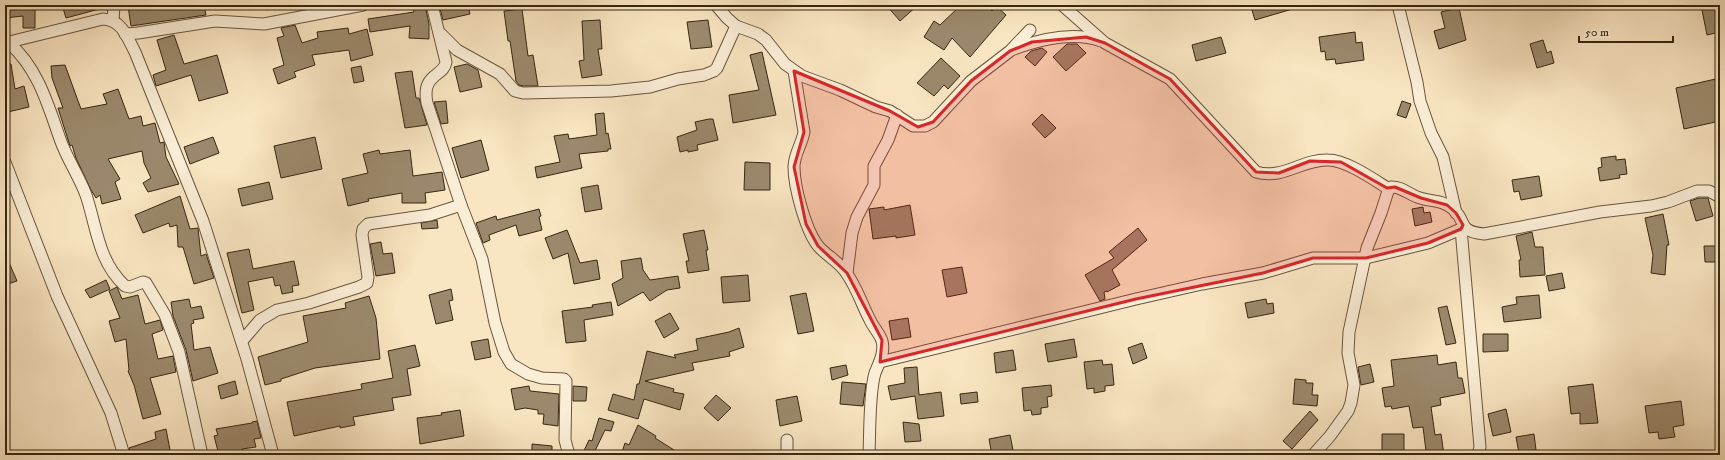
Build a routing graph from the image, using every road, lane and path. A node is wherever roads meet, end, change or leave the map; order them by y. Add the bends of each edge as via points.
1 (114, 5) edge
2 (363, 5) edge
3 (432, 5) edge
4 (716, 5) edge
5 (1062, 5) edge
6 (1398, 5) edge
7 (113, 21) junction
8 (736, 26) junction
9 (1030, 30) dead end
10 (440, 33) junction
11 (125, 34) junction
12 (1105, 42) junction
13 (7, 43) edge
14 (1010, 51) junction
15 (794, 72) junction
16 (897, 114) junction
17 (5, 162) edge
18 (1389, 189) junction
19 (1720, 197) edge
20 (461, 205) junction
21 (1456, 212) junction
22 (1462, 227) junction
23 (1366, 258) junction
24 (847, 273) junction
25 (242, 341) junction
26 (880, 362) junction
27 (787, 440) dead end
28 (124, 455) edge
29 (202, 455) edge
30 (273, 455) edge
31 (569, 455) edge
32 (787, 455) edge
33 (869, 455) edge
34 (1313, 455) edge
35 (1478, 455) edge

1 - 7 street
2 - 11 street via 264,24 215,21
3 - 10 street
4 - 8 street
5 - 12 street
6 - 21 street via 1420,101 1431,133 1444,157
7 - 11 street
7 - 13 street via 103,19
8 - 10 street via 717,68 709,74 650,87 569,92 515,91 500,74 457,50
8 - 15 street via 758,34 766,40
9 - 14 street
10 - 20 street via 446,66 430,80 426,96
11 - 25 street via 135,52 203,221
12 - 14 street via 1086,37 1064,37 1032,42
12 - 18 street via 1170,79 1256,172 1280,173 1310,162 1328,159 1341,162
13 - 29 street via 19,51 28,64 48,105 60,139 86,194 107,264 125,286 146,283 165,315 179,352
14 - 16 street via 971,81 929,124 913,126
15 - 16 street
15 - 24 street via 804,132 794,160 796,186 810,234 818,246
16 - 24 street via 888,140 874,166 874,185 857,217 852,233
17 - 28 street via 58,296 108,407
18 - 21 street via 1395,187 1421,198 1439,201
18 - 23 street via 1367,248
19 - 22 street via 1709,191 1697,191 1651,206 1600,212 1484,234 1470,232
20 - 25 street via 430,215 368,224 362,235 367,283 309,303 277,310 260,320
20 - 31 street via 482,258 495,323 504,352 511,364 528,374 566,381 565,440
21 - 22 street
22 - 23 street via 1428,243
22 - 35 street via 1480,447
23 - 26 street via 1313,258 1263,273 1143,297
23 - 34 street via 1349,332 1348,353 1354,385 1348,411
24 - 26 street via 882,340
25 - 30 street
26 - 33 street via 872,396
27 - 32 street

